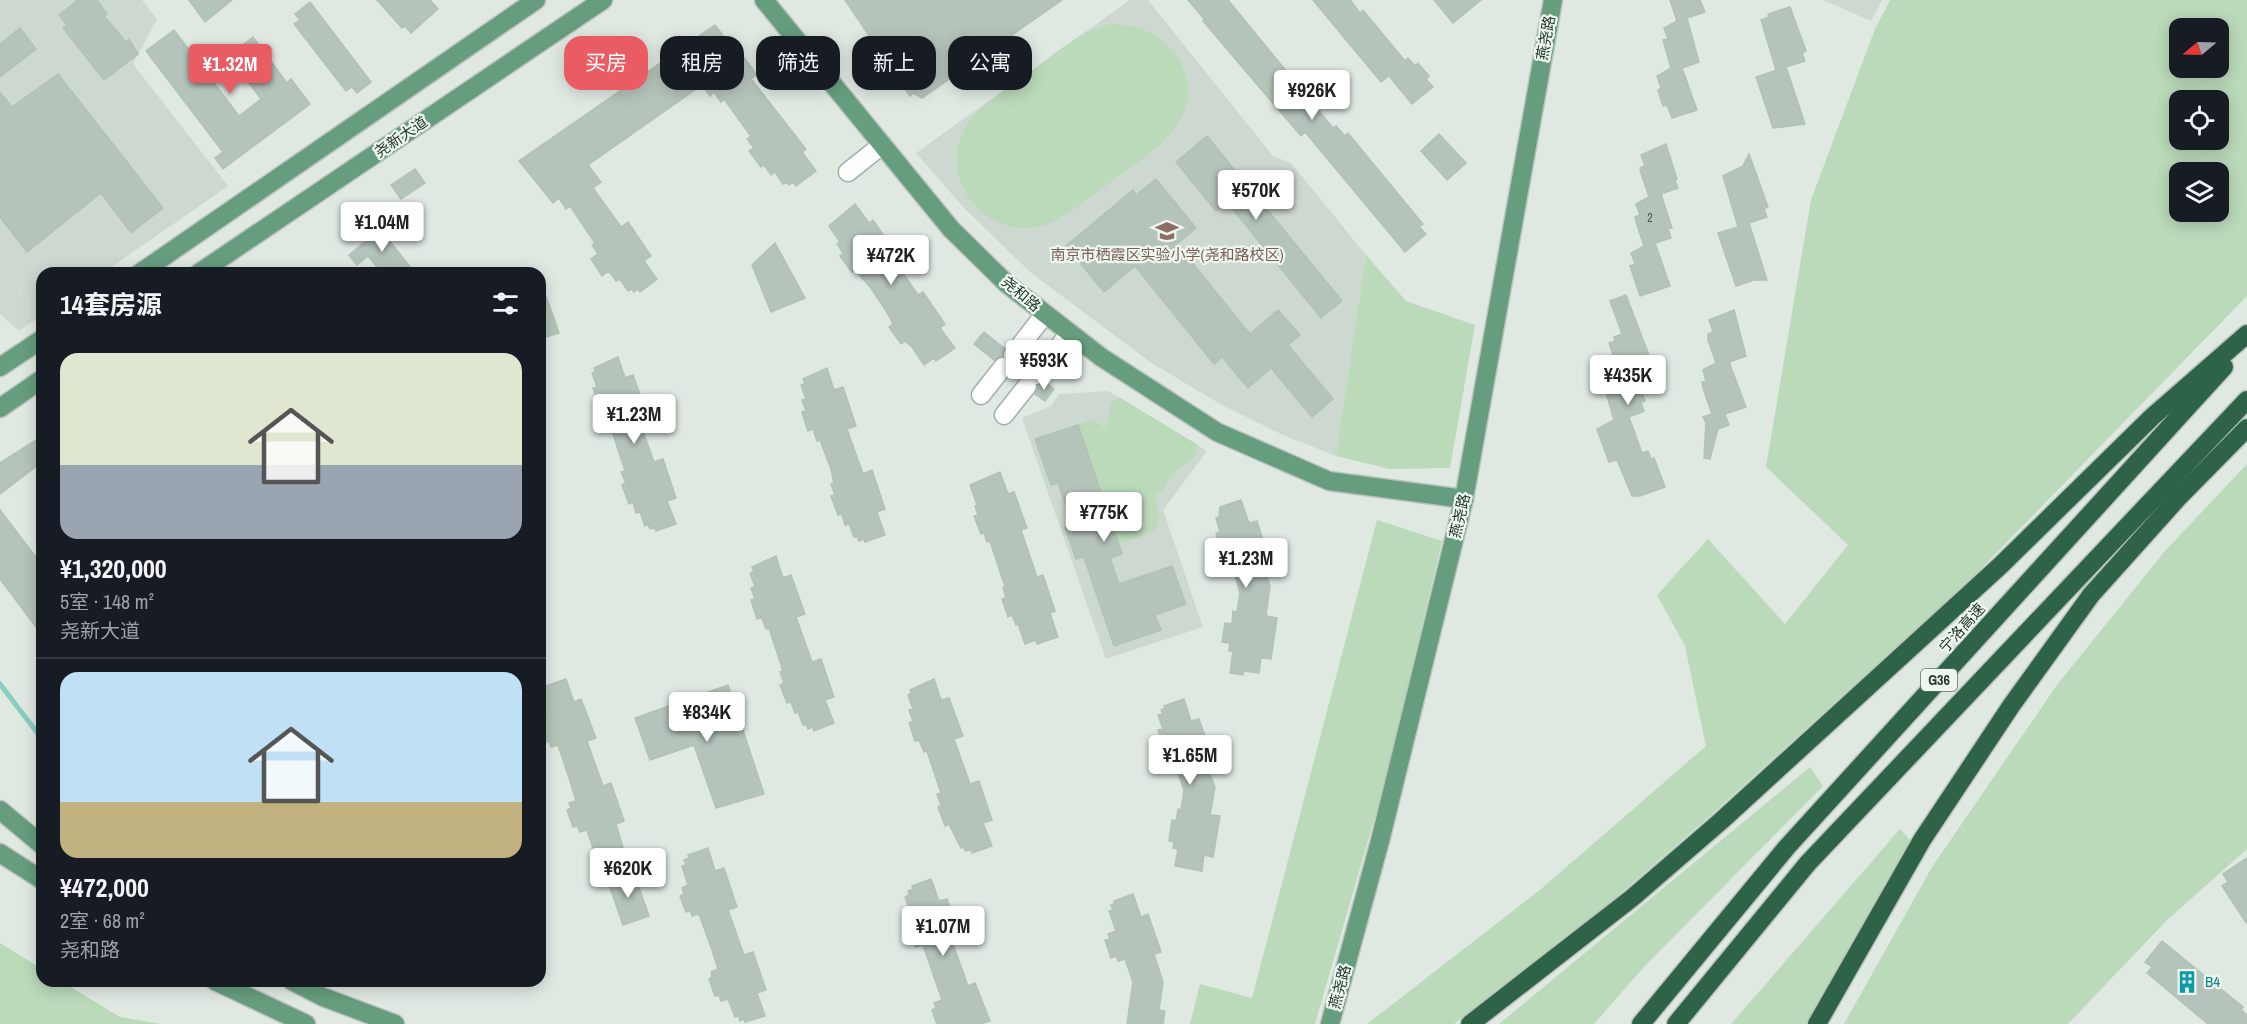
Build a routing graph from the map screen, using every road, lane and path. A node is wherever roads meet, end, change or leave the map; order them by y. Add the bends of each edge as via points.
1 (536, 0) edge
2 (603, 0) edge
3 (764, 0) edge
4 (1553, 0) edge
5 (882, 145) junction
6 (848, 172) dead end
7 (149, 267) edge
8 (208, 267) edge
9 (1045, 314) junction
10 (1070, 333) junction
11 (2247, 334) edge
12 (36, 343) edge
13 (2247, 345) edge
14 (0, 367) edge
15 (36, 383) edge
16 (981, 395) dead end
17 (2247, 400) edge
18 (0, 408) edge
19 (1004, 415) dead end
20 (2247, 428) edge
21 (1464, 499) junction
22 (0, 810) edge
23 (36, 840) edge
24 (0, 853) edge
25 (36, 876) edge
26 (228, 987) edge
27 (306, 987) edge
28 (306, 1024) edge
29 (394, 1024) edge
30 (1330, 1024) edge
31 (1470, 1024) edge
32 (1641, 1024) edge
33 (1676, 1024) edge
34 (1817, 1024) edge

1 - 7 main road
2 - 8 main road, 尧新大道
3 - 5 main road, 尧和路
4 - 21 main road, 燕尧路
5 - 6 street
5 - 9 main road, 尧和路 via 951,229 1007,284
9 - 10 main road, 尧和路
9 - 16 street
10 - 19 street
10 - 21 main road, 尧和路 via 1217,432 1329,481
11 - 31 highway via 2152,417 2001,565 1721,820 1632,898
12 - 14 main road
13 - 32 highway, 宁洛高速 / G36 via 1786,847
15 - 18 main road
17 - 33 highway, G36 via 1808,863
20 - 34 highway via 2091,595 1922,840
21 - 30 main road, 燕尧路
22 - 23 main road
24 - 25 main road
26 - 28 main road
27 - 29 main road

